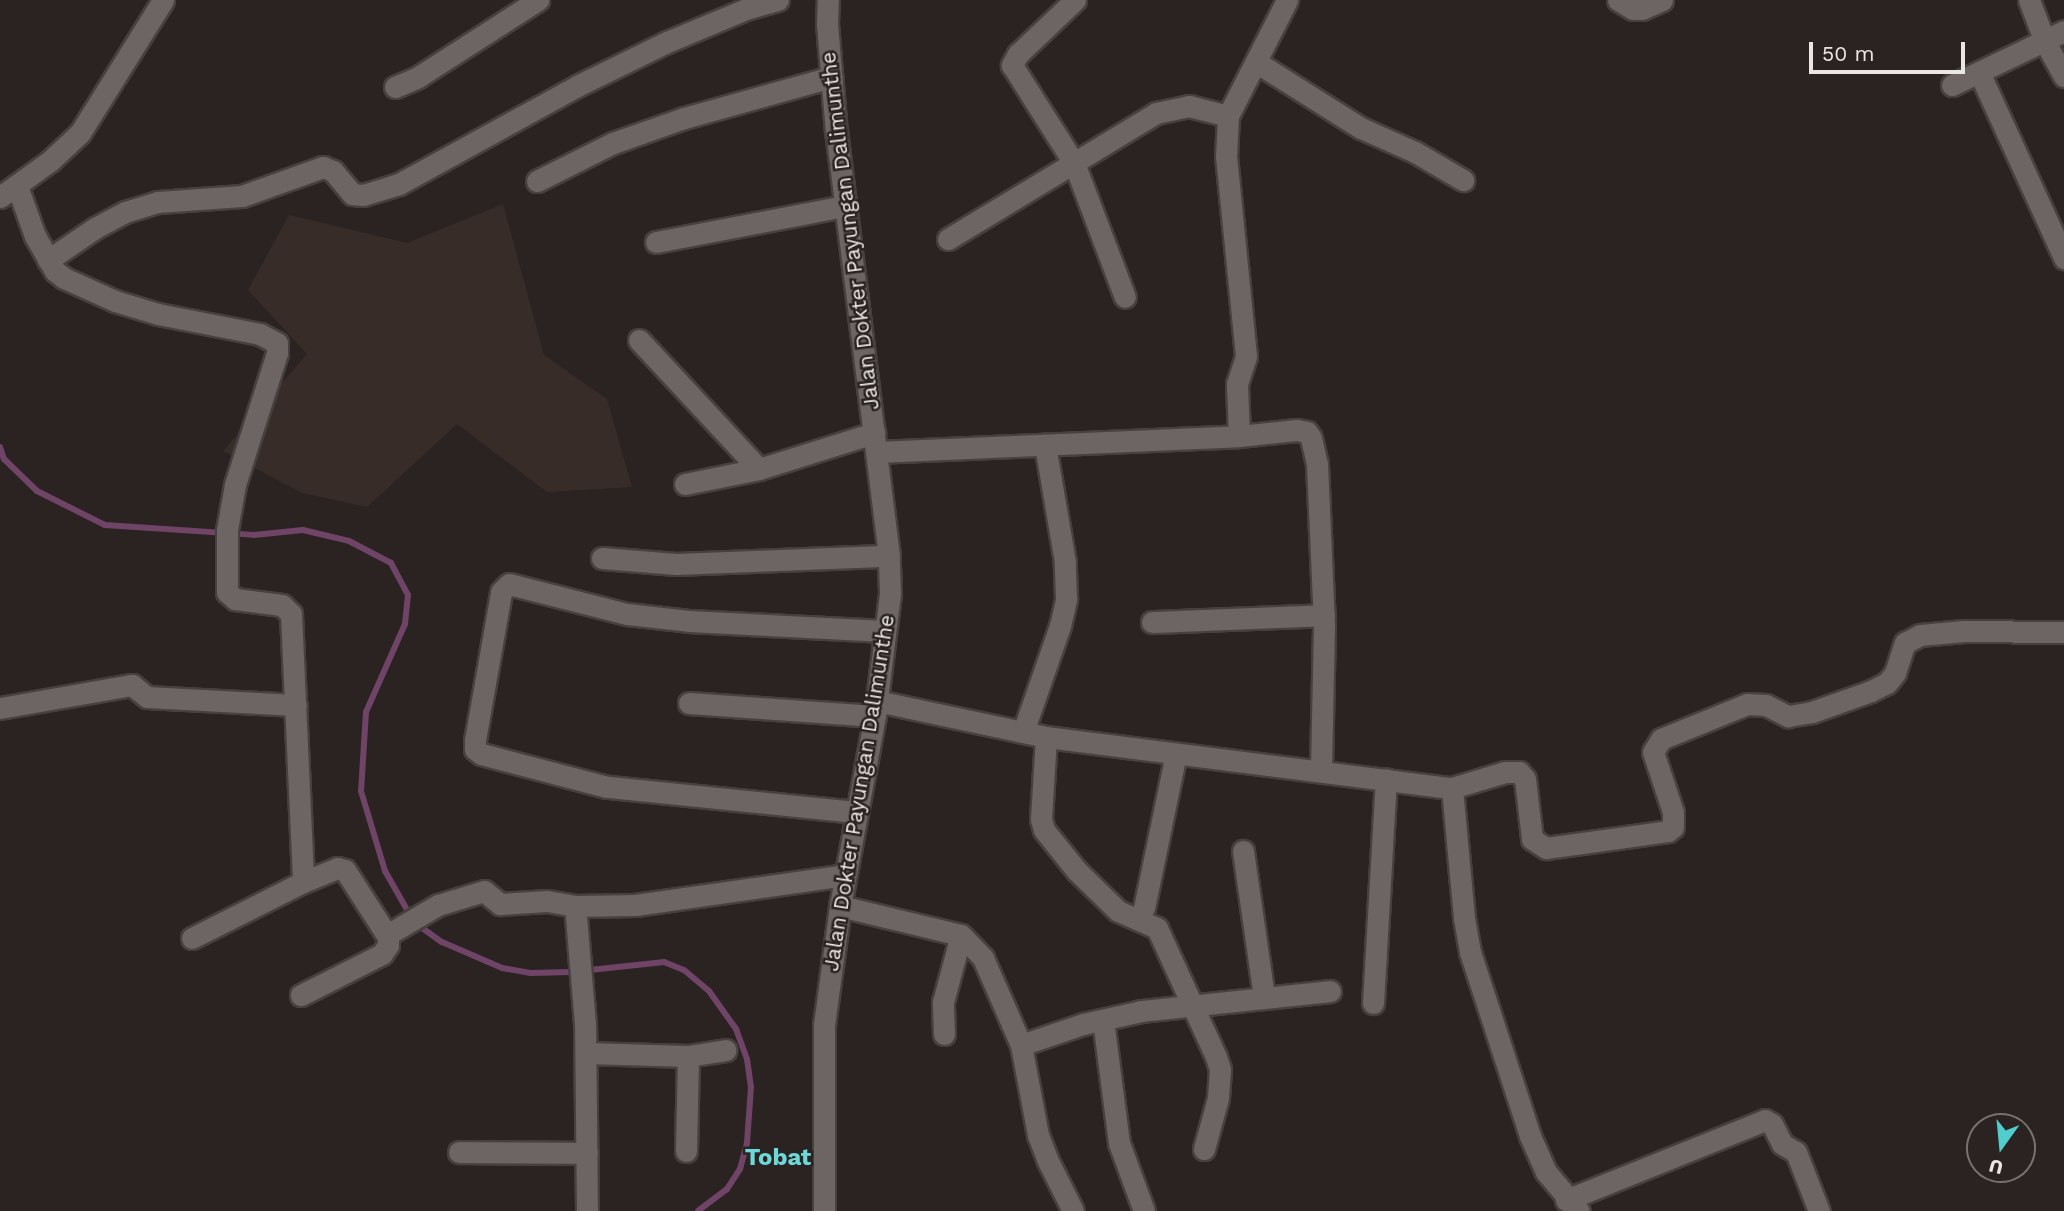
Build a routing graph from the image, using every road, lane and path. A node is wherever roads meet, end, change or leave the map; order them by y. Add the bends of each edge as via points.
1 (163, 0) edge
2 (538, 0) edge
3 (778, 0) edge
4 (828, 0) edge
5 (1075, 0) edge
6 (1287, 0) edge
7 (1618, 0) edge
8 (1662, 0) edge
9 (2029, 0) edge
10 (745, 4) edge
11 (2064, 31) edge
12 (2045, 42) junction
13 (1256, 62) junction
14 (1979, 72) junction
15 (2064, 76) edge
16 (831, 77) junction
17 (1952, 85) dead end
18 (395, 87) dead end
19 (1228, 116) junction
20 (1074, 163) junction
21 (1463, 180) dead end
22 (537, 181) dead end
23 (9, 191) edge
24 (845, 206) junction
25 (948, 239) dead end
26 (656, 242) dead end
27 (2064, 258) edge
28 (48, 260) junction
29 (1125, 297) dead end
30 (639, 340) dead end
31 (1239, 436) junction
32 (875, 442) junction
33 (1045, 445) junction
34 (759, 469) junction
35 (685, 484) dead end
36 (889, 556) junction
37 (602, 558) dead end
38 (1324, 615) junction
39 (1152, 622) dead end
40 (885, 631) junction
41 (2064, 632) edge
42 (689, 703) dead end
43 (296, 705) junction
44 (0, 708) edge
45 (876, 708) junction
46 (1023, 732) junction
47 (1046, 737) junction
48 (1176, 754) junction
49 (1321, 769) junction
50 (1386, 779) junction
51 (1452, 788) junction
52 (855, 812) junction
53 (1243, 851) dead end
54 (845, 875) junction
55 (303, 882) junction
56 (575, 906) junction
57 (840, 906) junction
58 (1144, 908) dead end
59 (387, 935) junction
60 (961, 935) junction
61 (192, 938) dead end
62 (1330, 990) dead end
63 (301, 995) dead end
64 (1265, 997) junction
65 (1373, 1003) dead end
66 (1191, 1005) junction
67 (1103, 1020) junction
68 (944, 1034) dead end
69 (1021, 1045) junction
70 (726, 1050) dead end
71 (586, 1053) junction
72 (688, 1056) junction
73 (1204, 1149) dead end
74 (686, 1151) dead end
75 (459, 1153) dead end
76 (587, 1153) junction
77 (1573, 1205) edge
78 (587, 1211) edge
79 (824, 1211) edge
80 (1073, 1211) edge
81 (1144, 1211) edge
82 (1819, 1211) edge

1 - 23 street via 80,133
2 - 18 street
3 - 10 street
4 - 16 street, Jalan Dokter Payungan Dalimunthe
5 - 20 street via 1012,65
6 - 13 street
7 - 8 street via 1642,9
9 - 12 street
10 - 28 street via 577,86 399,184 352,194 333,170 323,167 242,196 158,202 125,212
11 - 12 street
12 - 14 street
12 - 15 street
13 - 19 street
13 - 21 street via 1361,128
14 - 17 street
14 - 27 street
16 - 22 street via 613,143
16 - 24 street, Jalan Dokter Payungan Dalimunthe
19 - 20 street via 1189,106 1163,111
19 - 31 street via 1226,158 1246,356 1237,384
20 - 25 street
20 - 29 street
23 - 28 street
24 - 26 street
24 - 32 street, Jalan Dokter Payungan Dalimunthe
28 - 43 street via 64,278 115,301 260,334 276,343 277,354 235,485 227,530 227,592 235,599 288,608
30 - 34 street
31 - 33 street
31 - 38 street via 1297,430 1311,438 1317,464
32 - 33 street
32 - 34 street
32 - 36 street, Jalan Dokter Payungan Dalimunthe
33 - 46 street via 1065,562 1066,599
34 - 35 street
36 - 37 street via 676,564
36 - 40 street, Jalan Dokter Payungan Dalimunthe
38 - 39 street
38 - 49 street
40 - 45 street, Jalan Dokter Payungan Dalimunthe
40 - 52 street via 627,614 509,584 501,592 475,740 475,749 481,754 597,785
41 - 51 street via 1920,635 1905,643 1887,683 1871,691 1788,716 1766,705 1747,704 1661,739 1653,752 1673,812 1673,827 1668,831 1546,848 1532,839 1525,779 1519,772
42 - 45 street
43 - 44 street via 147,697 132,685
43 - 55 street
45 - 46 street
45 - 52 street, Jalan Dokter Payungan Dalimunthe
46 - 47 street
47 - 48 street
47 - 66 street via 1044,830 1118,911 1157,928
48 - 49 street
48 - 58 street
49 - 50 street
50 - 51 street
50 - 65 street
51 - 77 street via 1470,952 1530,1136 1546,1172
52 - 54 street, Jalan Dokter Payungan Dalimunthe
53 - 64 street
54 - 56 street via 660,903
54 - 57 street, Jalan Dokter Payungan Dalimunthe
55 - 59 street via 337,868 345,870
55 - 61 street
56 - 59 street via 547,901 500,904 484,891 438,905
56 - 71 street
57 - 60 street
57 - 79 street, Jalan Dokter Payungan Dalimunthe via 824,1025
59 - 63 street via 389,942 382,954
60 - 68 street via 943,1002
60 - 69 street via 983,958
62 - 64 street
64 - 66 street
66 - 67 street
66 - 73 street via 1220,1069 1218,1098
67 - 69 street
67 - 81 street via 1119,1143
69 - 80 street via 1038,1135
70 - 72 street
71 - 72 street
71 - 76 street
72 - 74 street
75 - 76 street
76 - 78 street
77 - 82 street via 1765,1120 1782,1144 1796,1152

